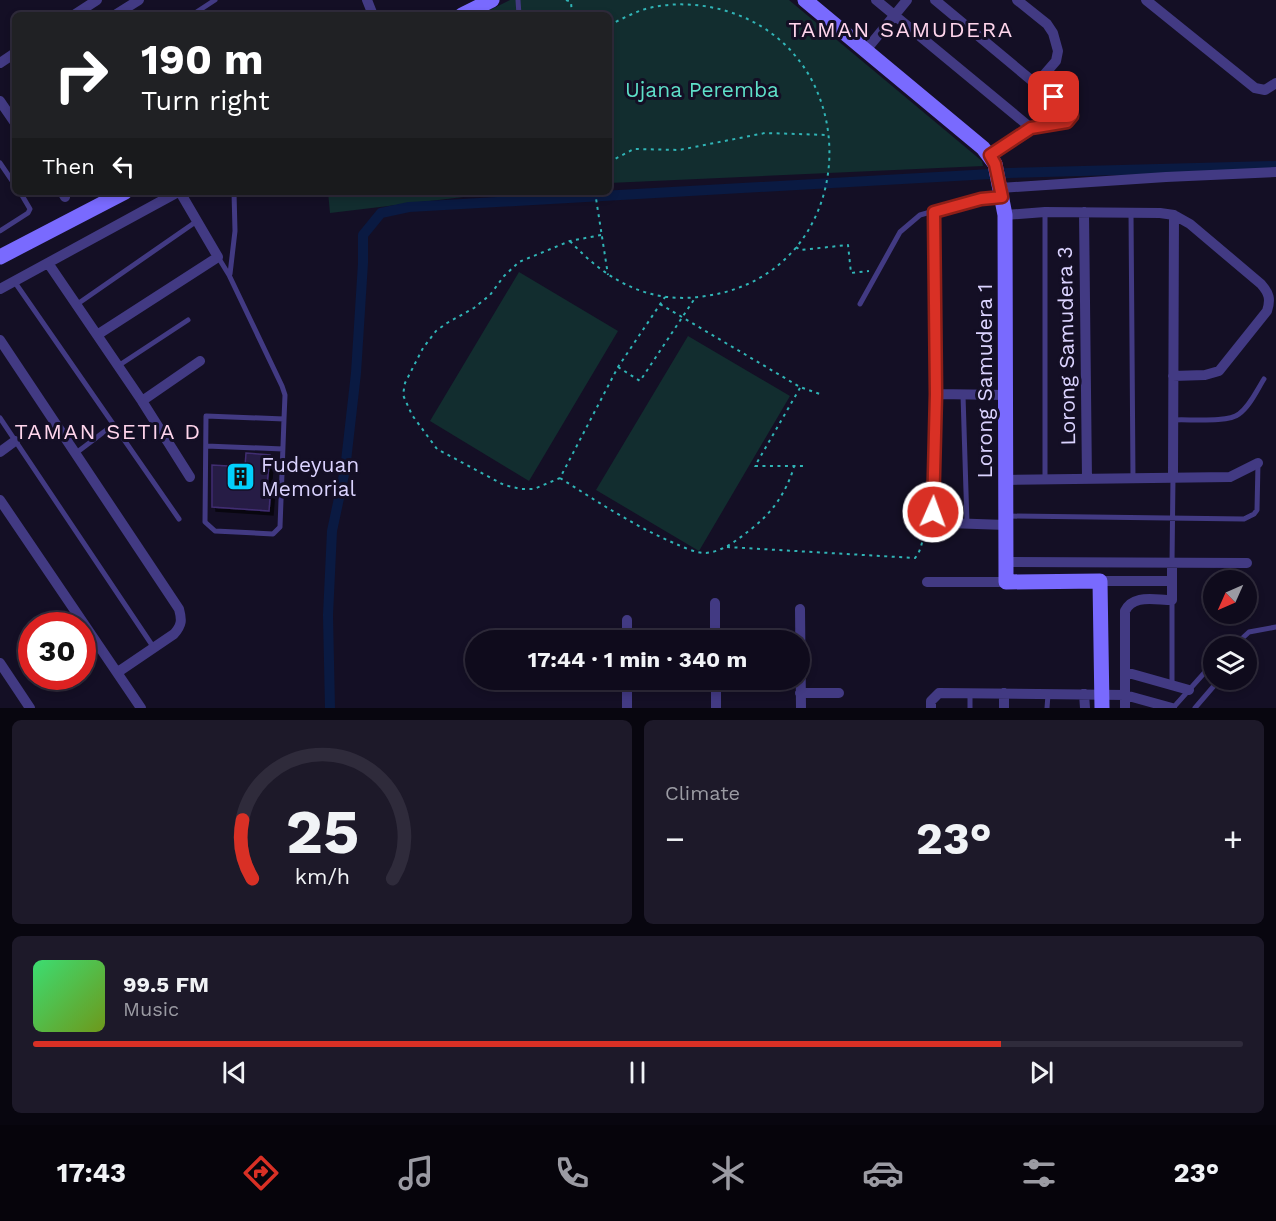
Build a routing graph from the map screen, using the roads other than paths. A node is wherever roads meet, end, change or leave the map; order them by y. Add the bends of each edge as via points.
1 (96, 0) edge
2 (139, 0) edge
3 (215, 0) edge
4 (492, 0) edge
5 (805, 0) edge
6 (876, 0) edge
7 (907, 0) edge
8 (935, 0) edge
9 (1017, 0) edge
10 (1146, 0) edge
11 (78, 12) edge
12 (120, 12) edge
13 (197, 12) edge
14 (468, 12) edge
15 (895, 16) junction
16 (866, 50) junction
17 (1037, 83) junction
18 (1276, 83) edge
19 (0, 101) edge
20 (12, 119) edge
21 (1031, 128) junction
22 (993, 159) junction
23 (0, 163) edge
24 (1276, 172) edge
25 (12, 181) edge
26 (1000, 189) junction
27 (22, 195) edge
28 (119, 195) edge
29 (173, 195) edge
30 (181, 195) edge
31 (234, 195) edge
32 (934, 212) junction
33 (1045, 212) junction
34 (1084, 212) junction
35 (1131, 212) junction
36 (1005, 215) junction
37 (1174, 215) junction
38 (197, 221) junction
39 (0, 231) edge
40 (0, 257) edge
41 (218, 257) junction
42 (48, 263) junction
43 (230, 274) junction
44 (14, 281) junction
45 (0, 289) edge
46 (76, 304) junction
47 (860, 304) dead end
48 (188, 320) dead end
49 (97, 335) junction
50 (0, 340) edge
51 (200, 361) dead end
52 (118, 366) junction
53 (1173, 376) junction
54 (1264, 379) dead end
55 (936, 394) junction
56 (963, 395) junction
57 (1005, 395) junction
58 (142, 401) junction
59 (0, 418) edge
60 (285, 420) junction
61 (1173, 420) junction
62 (113, 425) junction
63 (15, 441) junction
64 (206, 446) junction
65 (283, 449) junction
66 (0, 452) edge
67 (76, 453) junction
68 (1258, 463) joint
69 (190, 477) dead end
70 (1173, 477) junction
71 (1133, 478) junction
72 (1045, 479) junction
73 (1086, 479) junction
74 (1006, 480) junction
75 (0, 500) edge
76 (179, 519) dead end
77 (1173, 519) junction
78 (1006, 520) junction
79 (967, 524) junction
80 (1006, 562) junction
81 (1172, 562) junction
82 (1247, 563) dead end
83 (1172, 581) junction
84 (927, 582) dead end
85 (1006, 582) junction
86 (1100, 582) junction
87 (1172, 600) junction
88 (715, 603) dead end
89 (800, 609) dead end
90 (627, 620) dead end
91 (1276, 627) edge
92 (627, 630) edge
93 (715, 630) edge
94 (1245, 636) edge
95 (154, 648) junction
96 (0, 663) edge
97 (118, 672) junction
98 (1125, 672) junction
99 (1203, 674) edge
100 (1172, 685) junction
101 (627, 690) edge
102 (716, 690) edge
103 (1189, 690) junction
104 (1210, 690) edge
105 (801, 693) junction
106 (839, 693) dead end
107 (970, 693) junction
108 (1004, 693) junction
109 (1048, 694) junction
110 (1084, 694) junction
111 (1125, 695) junction
112 (1102, 701) edge
113 (30, 708) edge
114 (141, 708) edge
115 (627, 708) edge
116 (716, 708) edge
117 (801, 708) edge
118 (931, 708) edge
119 (970, 708) edge
120 (1004, 708) edge
121 (1047, 708) edge
122 (1084, 708) edge
123 (1125, 708) edge
124 (1172, 708) edge
125 (1195, 708) edge

1 - 11 street
2 - 12 street
3 - 13 lane
4 - 14 street
5 - 16 street
6 - 15 street
7 - 15 street
8 - 17 street
9 - 17 street via 1047,24 1058,51 1056,61
10 - 18 street via 1255,88 1265,90
15 - 16 street
15 - 21 street
16 - 22 street
17 - 21 street via 1072,116 1067,122
19 - 20 street
21 - 22 street
22 - 26 street, Lorong Samudera 1
23 - 25 lane
24 - 26 street
26 - 32 street via 981,199
26 - 36 street, Lorong Samudera 1
27 - 39 lane via 30,210
28 - 40 street
29 - 42 street
30 - 38 street
31 - 43 lane
32 - 47 lane via 920,215 900,232
32 - 55 street
33 - 34 street
33 - 36 street
33 - 72 lane
34 - 35 street
34 - 73 street, Lorong Samudera 3
35 - 37 street
35 - 71 lane
36 - 57 street, Lorong Samudera 1
37 - 53 street
37 - 53 street via 1261,284 1270,303 1219,371
38 - 41 street
38 - 46 lane
41 - 43 lane
41 - 49 street
42 - 44 street
42 - 46 street
43 - 60 lane via 282,386
44 - 45 street
44 - 62 lane
46 - 49 street
48 - 52 lane
49 - 52 street
50 - 67 street
51 - 58 street
52 - 58 street
53 - 61 street
54 - 61 lane via 1237,416
55 - 56 street
55 - 79 street via 933,512 948,524
56 - 57 street
56 - 79 lane
57 - 74 street, Lorong Samudera 1
58 - 69 street
59 - 63 lane
60 - 64 lane via 206,416
60 - 65 lane
61 - 70 street
62 - 67 lane
62 - 76 lane
63 - 66 street
63 - 95 lane
64 - 65 lane
64 - 65 lane via 205,522 214,531 273,534 279,527
67 - 95 street via 179,609 180,627
68 - 70 street via 1230,477
68 - 77 lane via 1254,514 1244,519
70 - 71 street
70 - 77 lane
71 - 73 street
72 - 73 street
72 - 74 street
74 - 78 street, Lorong Samudera 1
75 - 97 street
77 - 78 lane via 1092,516
77 - 81 lane
78 - 79 street
78 - 80 street, Lorong Samudera 1
80 - 81 street
80 - 85 street, Lorong Samudera 1
81 - 82 street
81 - 83 street
83 - 86 street
83 - 87 street
84 - 85 street
85 - 86 street
86 - 112 street
87 - 98 street via 1136,599 1129,603 1125,611
87 - 100 lane
88 - 93 street
89 - 105 street
90 - 92 street
91 - 94 lane
95 - 97 street
96 - 113 street
97 - 114 street
98 - 100 street
98 - 111 street
99 - 103 lane
100 - 103 street
101 - 115 street
102 - 116 street
103 - 124 lane
104 - 125 lane
105 - 106 street
105 - 117 street
107 - 108 street
107 - 118 street via 939,693 931,701
107 - 119 lane
108 - 109 street
108 - 120 street
109 - 110 street
109 - 121 lane
110 - 112 street
110 - 122 street
111 - 112 street
111 - 123 street
111 - 124 street

